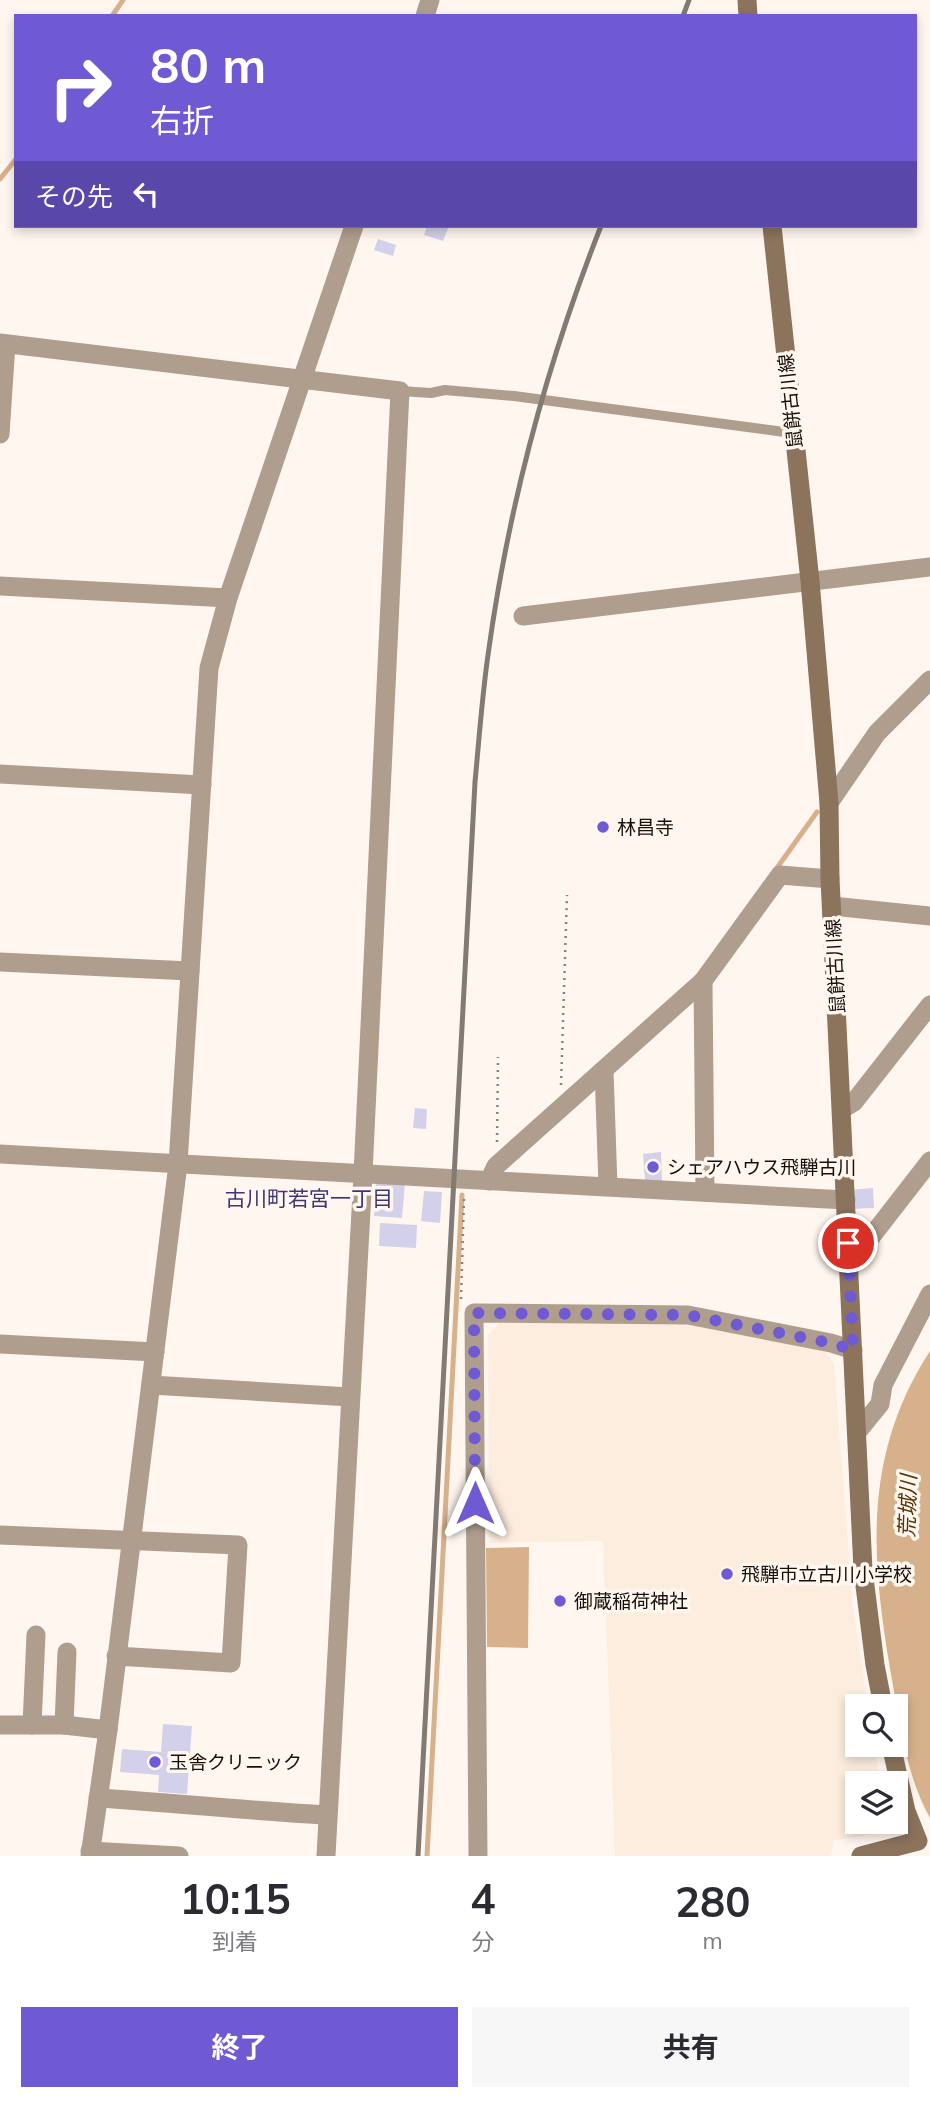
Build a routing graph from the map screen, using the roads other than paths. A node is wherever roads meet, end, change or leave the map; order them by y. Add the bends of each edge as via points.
1 (353, 228) edge
2 (772, 228) edge
3 (3, 343) edge
4 (302, 380) junction
5 (400, 391) junction
6 (0, 433) edge
7 (792, 433) junction
8 (930, 567) edge
9 (810, 581) junction
10 (0, 586) edge
11 (228, 598) junction
12 (523, 616) dead end
13 (930, 680) edge
14 (0, 774) edge
15 (202, 785) junction
16 (829, 803) junction
17 (830, 879) junction
18 (832, 906) junction
19 (930, 916) edge
20 (0, 962) edge
21 (190, 971) junction
22 (703, 981) junction
23 (930, 1005) edge
24 (604, 1070) junction
25 (842, 1109) junction
26 (0, 1154) edge
27 (930, 1161) edge
28 (178, 1164) junction
29 (493, 1173) junction
30 (363, 1174) junction
31 (608, 1186) junction
32 (705, 1192) junction
33 (846, 1200) junction
34 (850, 1264) junction
35 (930, 1294) edge
36 (0, 1344) edge
37 (853, 1350) junction
38 (155, 1352) junction
39 (151, 1385) junction
40 (350, 1397) junction
41 (858, 1431) junction
42 (0, 1535) edge
43 (131, 1541) junction
44 (36, 1635) dead end
45 (67, 1651) dead end
46 (116, 1656) junction
47 (880, 1694) edge
48 (0, 1725) edge
49 (64, 1725) junction
50 (32, 1726) junction
51 (108, 1730) junction
52 (894, 1757) edge
53 (98, 1798) junction
54 (327, 1815) junction
55 (926, 1842) edge
56 (90, 1854) edge
57 (179, 1856) edge
58 (326, 1856) edge
59 (478, 1856) edge
60 (861, 1856) edge

1 - 4 street
2 - 7 main road, 鼠餅古川線
3 - 4 street
3 - 6 street
4 - 5 street
4 - 11 street
5 - 7 lane via 514,397
5 - 30 street
7 - 9 main road, 鼠餅古川線
8 - 9 street
9 - 12 street
9 - 16 main road, 鼠餅古川線
10 - 11 street
11 - 15 street via 209,668
13 - 16 street via 877,733
14 - 15 street
15 - 21 street
16 - 17 main road, 鼠餅古川線
17 - 18 main road, 鼠餅古川線
17 - 22 street via 780,875
18 - 19 street
18 - 25 main road, 鼠餅古川線
20 - 21 street
21 - 28 street
22 - 24 street
22 - 32 street
23 - 25 street via 854,1102
24 - 29 street
24 - 31 street
25 - 33 main road, 鼠餅古川線
26 - 28 street
27 - 34 street
28 - 30 street
28 - 38 street
29 - 30 street via 465,1180
29 - 31 street
30 - 40 street
31 - 32 street
32 - 33 street
33 - 34 main road, 鼠餅古川線
34 - 37 main road, 鼠餅古川線
35 - 41 street via 883,1385 880,1404
36 - 38 street
37 - 41 main road, 鼠餅古川線
37 - 59 street via 688,1315 474,1313
38 - 39 street
39 - 40 street
39 - 43 street
40 - 54 street
41 - 47 main road, 鼠餅古川線 via 863,1570
42 - 43 street
43 - 46 street
43 - 46 street via 238,1545 231,1663
44 - 50 street
45 - 49 street
46 - 51 street
48 - 50 street
49 - 50 street
49 - 51 street
51 - 53 street
52 - 55 main road via 906,1811
53 - 54 street
53 - 56 street
54 - 58 street
55 - 60 main road
56 - 57 street

